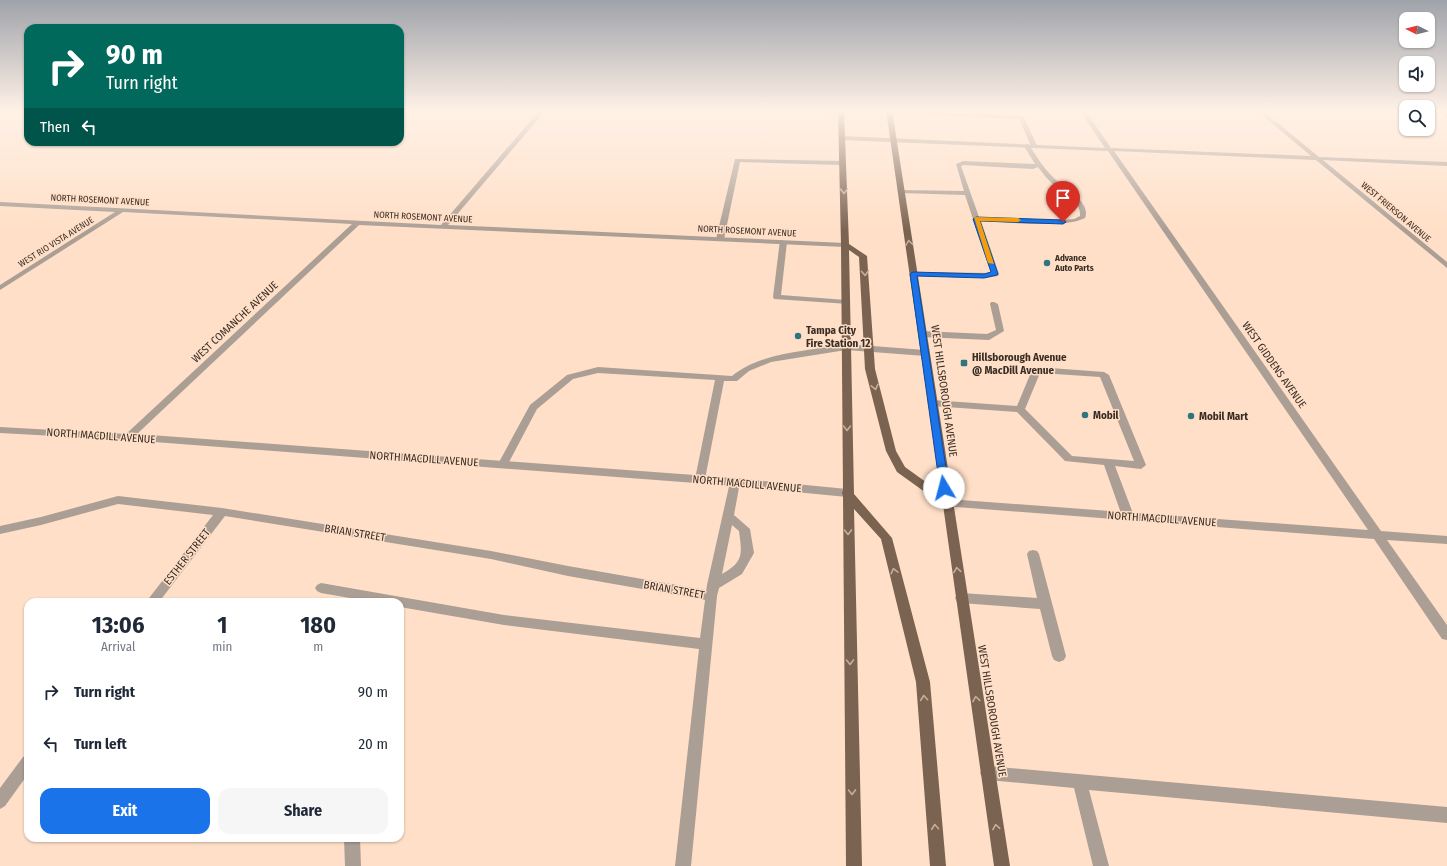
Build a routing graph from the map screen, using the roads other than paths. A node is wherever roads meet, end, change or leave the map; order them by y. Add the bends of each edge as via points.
1 (508, 150) edge
2 (842, 150) edge
3 (895, 150) edge
4 (1032, 150) edge
5 (1111, 150) edge
6 (1143, 150) edge
7 (1308, 150) edge
8 (1317, 158) junction
9 (842, 163) junction
10 (1447, 164) edge
11 (1038, 165) junction
12 (901, 191) junction
13 (968, 193) junction
14 (0, 204) edge
15 (122, 211) junction
16 (976, 219) junction
17 (357, 222) junction
18 (443, 227) junction
19 (720, 239) junction
20 (783, 242) junction
21 (845, 245) junction
22 (1447, 266) edge
23 (913, 274) junction
24 (0, 288) edge
25 (846, 302) junction
26 (994, 304) dead end
27 (922, 334) junction
28 (846, 348) junction
29 (869, 349) junction
30 (925, 353) junction
31 (720, 378) junction
32 (932, 403) junction
33 (1020, 409) junction
34 (0, 430) edge
35 (128, 437) junction
36 (1108, 462) junction
37 (504, 464) junction
38 (700, 479) junction
39 (735, 482) junction
40 (847, 494) junction
41 (947, 503) junction
42 (222, 512) junction
43 (728, 516) junction
44 (1128, 516) junction
45 (0, 530) edge
46 (1377, 534) junction
47 (1447, 540) edge
48 (1033, 554) dead end
49 (321, 588) dead end
50 (712, 591) junction
51 (155, 598) edge
52 (378, 598) edge
53 (961, 598) junction
54 (404, 603) edge
55 (1046, 604) junction
56 (1447, 634) edge
57 (706, 644) junction
58 (1059, 656) dead end
59 (24, 771) edge
60 (988, 773) junction
61 (1080, 783) junction
62 (0, 800) edge
63 (1447, 815) edge
64 (352, 842) edge
65 (353, 866) edge
66 (683, 866) edge
67 (854, 866) edge
68 (938, 866) edge
69 (1002, 866) edge
70 (1101, 866) edge

1 - 18 street
2 - 9 main road
3 - 12 main road, WEST HILLSBOROUGH AVENUE
4 - 11 street
5 - 46 street, WEST GIDDENS AVENUE
6 - 8 street
7 - 8 street, WEST FRIERSON AVENUE
8 - 10 street
8 - 22 street, WEST FRIERSON AVENUE
9 - 19 street via 737,160
9 -> 21 main road
11 - 13 street via 958,165
11 - 16 street via 1054,183 1081,204 1083,217 1063,222
12 - 13 street
23 -> 12 main road, WEST HILLSBOROUGH AVENUE
13 - 16 street
14 - 15 street, NORTH ROSEMONT AVENUE
15 - 17 street, NORTH ROSEMONT AVENUE
15 - 24 street, WEST RIO VISTA AVENUE
16 - 23 street via 995,274
17 - 18 street, NORTH ROSEMONT AVENUE
17 - 35 street, WEST COMANCHE AVENUE
18 - 19 street, NORTH ROSEMONT AVENUE
19 - 20 street, NORTH ROSEMONT AVENUE
20 - 21 street, NORTH ROSEMONT AVENUE
20 - 25 street via 777,297
21 - 25 main road
21 -> 29 main road via 863,256
23 - 27 main road, WEST HILLSBOROUGH AVENUE
25 - 28 main road
26 - 27 street via 1000,331 989,337
27 - 30 main road, WEST HILLSBOROUGH AVENUE
28 - 29 street
28 - 31 street via 769,360 746,369 734,379
28 -> 40 main road
29 - 30 street
29 -> 41 main road via 870,369 891,451 902,469
30 - 32 main road, WEST HILLSBOROUGH AVENUE
31 - 37 street via 598,370 570,377 533,407
31 - 38 street
32 - 33 street
32 - 41 main road, WEST HILLSBOROUGH AVENUE
33 - 36 street via 1069,459
33 - 36 street via 1037,370 1104,375 1141,465
34 - 35 street, NORTH MACDILL AVENUE
35 - 37 street, NORTH MACDILL AVENUE
36 - 44 street
37 - 38 street, NORTH MACDILL AVENUE
38 - 39 street, NORTH MACDILL AVENUE
39 - 40 street, NORTH MACDILL AVENUE
39 - 43 street
40 -> 67 main road
68 -> 40 main road via 923,682 886,538
41 - 44 street, NORTH MACDILL AVENUE
53 -> 41 main road, WEST HILLSBOROUGH AVENUE
42 - 45 street, BRIAN STREET via 118,500
42 - 50 street, BRIAN STREET via 491,555 568,571
42 - 51 street, ESTHER STREET
43 - 50 street
43 - 50 street via 744,529 748,553 738,571
44 - 46 street, NORTH MACDILL AVENUE
46 - 47 street, NORTH MACDILL AVENUE
46 - 56 street, WEST GIDDENS AVENUE
48 - 55 street
49 - 52 street
50 - 57 street
53 - 55 street
60 -> 53 main road, WEST HILLSBOROUGH AVENUE
54 - 57 street via 504,620
55 - 58 street
57 - 66 street
59 - 62 street
60 - 61 street
69 -> 60 main road, WEST HILLSBOROUGH AVENUE
61 - 63 street
61 - 70 street
64 - 65 street

